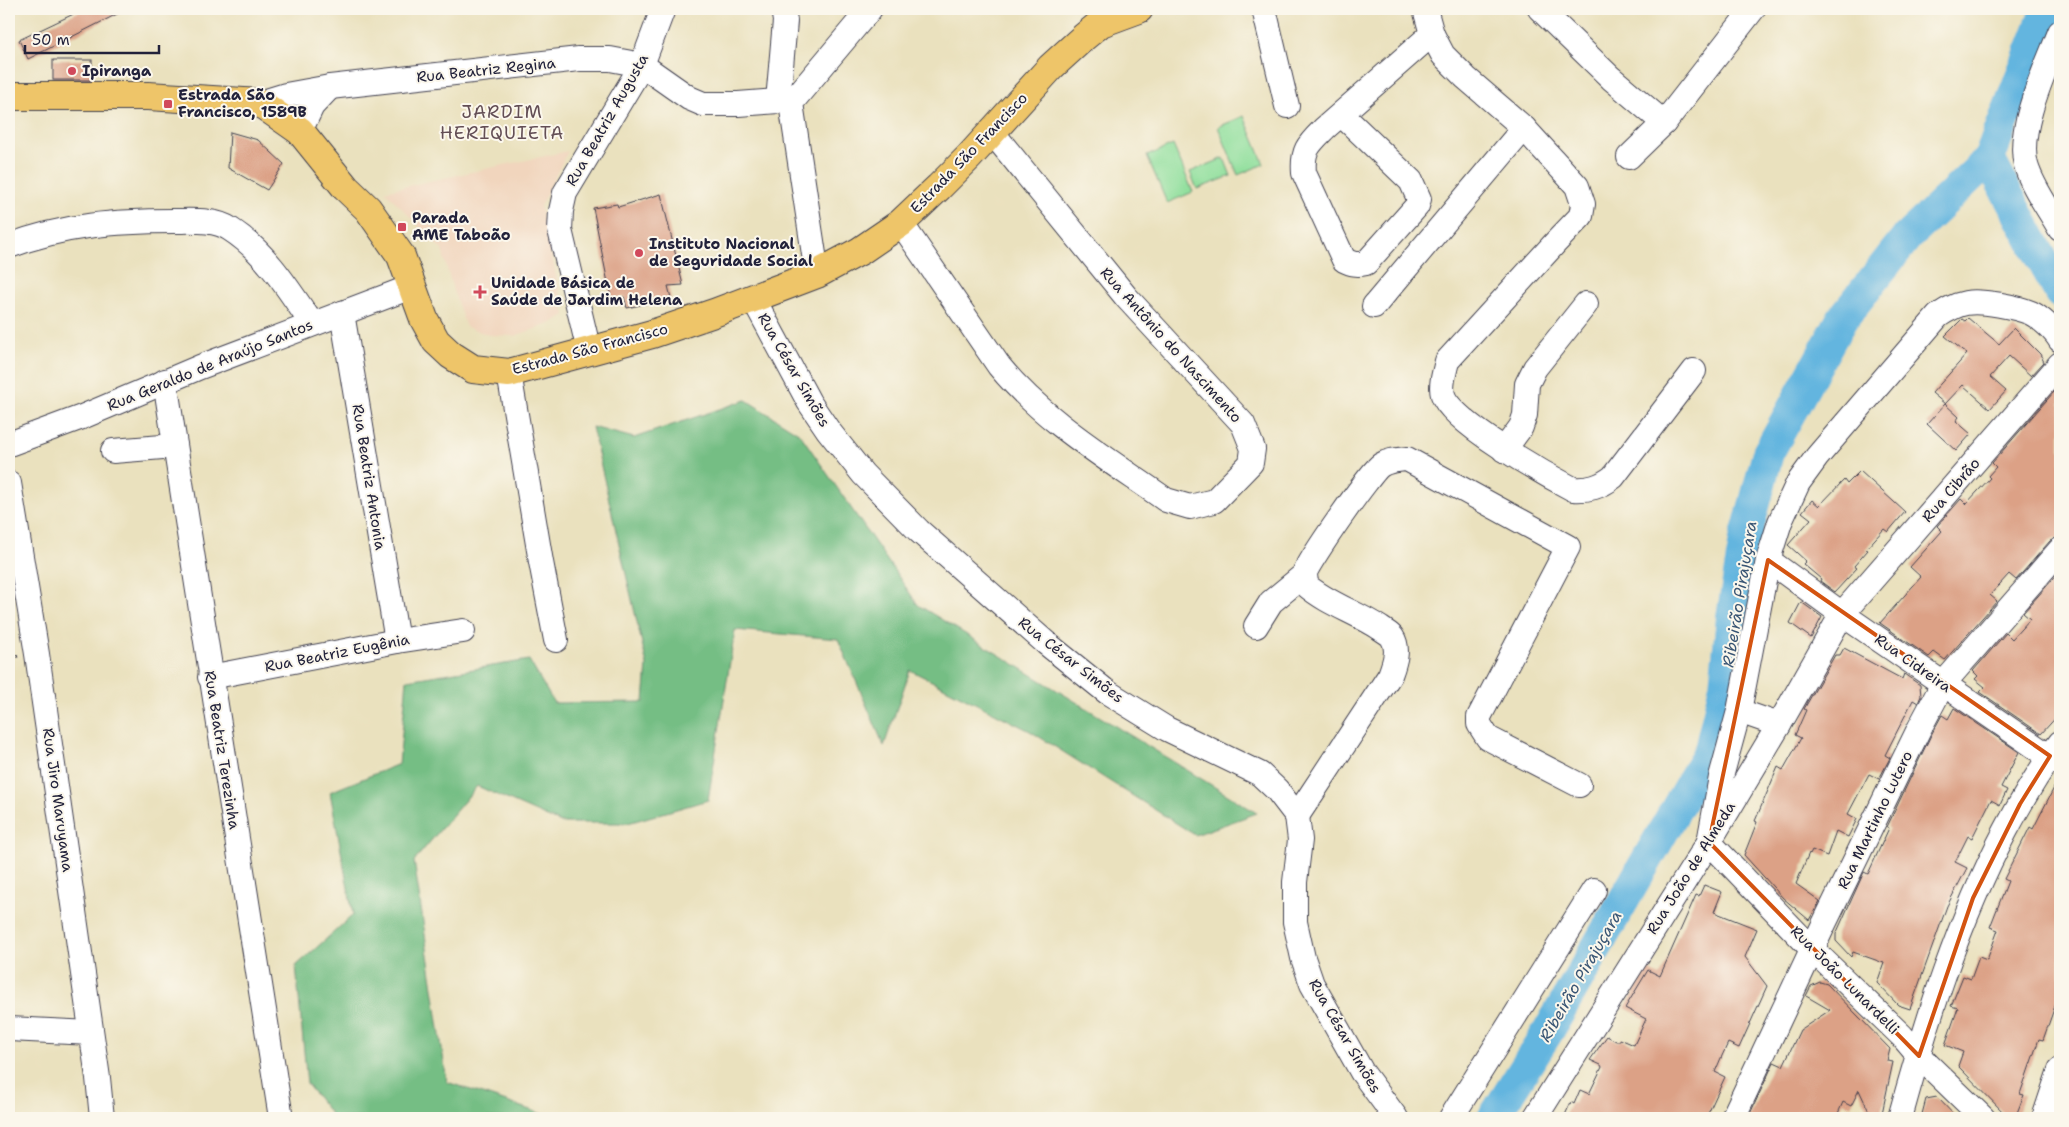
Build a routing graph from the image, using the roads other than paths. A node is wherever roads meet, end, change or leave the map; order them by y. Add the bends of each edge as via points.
1 (664, 9) edge
2 (783, 9) edge
3 (869, 9) edge
4 (1139, 9) edge
5 (1264, 9) edge
6 (1425, 9) edge
7 (1540, 9) edge
8 (1753, 9) edge
9 (2060, 32) edge
10 (1432, 34) junction
11 (642, 65) junction
12 (330, 87) junction
13 (9, 96) edge
14 (784, 102) junction
15 (260, 103) junction
16 (1287, 106) dead end
17 (1341, 114) junction
18 (1664, 123) junction
19 (1524, 128) junction
20 (300, 131) junction
21 (992, 132) junction
22 (1629, 157) dead end
23 (2056, 214) edge
24 (901, 222) junction
25 (9, 246) edge
26 (817, 274) junction
27 (411, 287) junction
28 (753, 298) junction
29 (1586, 304) dead end
30 (1374, 306) dead end
31 (342, 313) junction
32 (312, 324) junction
33 (2060, 340) edge
34 (589, 351) junction
35 (2060, 364) edge
36 (1694, 370) dead end
37 (510, 373) junction
38 (165, 381) junction
39 (9, 444) edge
40 (175, 446) junction
41 (1504, 450) junction
42 (113, 451) dead end
43 (9, 483) edge
44 (2060, 550) edge
45 (1768, 560) junction
46 (1305, 574) junction
47 (1842, 614) junction
48 (1256, 626) dead end
49 (463, 631) dead end
50 (556, 640) dead end
51 (397, 641) junction
52 (210, 677) junction
53 (1943, 684) junction
54 (1739, 711) junction
55 (1779, 725) junction
56 (2057, 754) edge
57 (1579, 785) dead end
58 (1297, 816) junction
59 (1708, 842) junction
60 (1594, 890) dead end
61 (1813, 950) junction
62 (9, 1029) edge
63 (91, 1033) junction
64 (1919, 1056) junction
65 (2060, 1070) edge
66 (102, 1118) edge
67 (281, 1118) edge
68 (1396, 1118) edge
69 (1451, 1118) edge
70 (1535, 1118) edge
71 (1733, 1118) edge
72 (1900, 1118) edge
73 (1983, 1118) edge
74 (2044, 1118) edge

1 - 11 street, Rua Beatriz Augusta
2 - 14 street
3 - 14 street
4 - 21 main road, Estrada São Francisco via 1101,23 1084,37 1051,67
5 - 16 street
6 - 10 street
7 - 18 street via 1611,78
8 - 18 street
9 - 23 street via 2029,113 2024,146 2025,164 2031,178
10 - 17 street
10 - 19 street via 1443,55
11 - 12 street, Rua Beatriz Regina via 610,58 579,60
11 - 14 street via 703,104
11 - 34 street, Rua Beatriz Augusta via 573,176 561,211 560,230
12 - 15 street, Rua Beatriz Regina
12 - 20 street via 312,106
13 - 15 main road via 148,96
14 - 26 street
15 - 20 main road, Estrada São Francisco
17 - 17 street via 1311,142 1303,157 1304,173 1344,260 1357,265 1366,263 1419,199 1411,181
18 - 22 street
19 - 30 street
19 - 41 street via 1577,186 1583,204 1581,216 1447,360 1442,381 1443,394 1450,408
20 - 27 main road, Estrada São Francisco via 346,188 368,209 401,256
21 - 24 main road, Estrada São Francisco
21 - 24 street, Rua Antônio do Nascimento via 1127,298 1243,424 1253,449 1251,463 1214,501 1190,507 1166,500 1037,406 999,366
24 - 26 main road, Estrada São Francisco via 860,251
25 - 32 street via 36,235 81,225 139,221 204,222 228,228 278,273
26 - 28 main road, Estrada São Francisco
27 - 31 street, Rua Geraldo de Araújo Santos
27 - 37 main road, Estrada São Francisco via 436,341 451,355 473,369
28 - 34 main road, Estrada São Francisco via 661,331
28 - 58 street, Rua César Simões via 809,402 828,430 864,474 919,531 1107,692 1167,729 1260,774
29 - 41 street via 1535,368 1527,384 1521,427
31 - 32 street, Rua Geraldo de Araújo Santos
31 - 51 street, Rua Beatriz Antonia
32 - 38 street, Rua Geraldo de Araújo Santos
33 - 45 street via 2032,314 1998,305 1967,303 1938,316 1816,457 1798,483 1780,522
34 - 37 main road, Estrada São Francisco
35 - 47 street, Rua Cibrão
36 - 41 street via 1613,477 1595,488 1573,489
37 - 50 street
38 - 39 street, Rua Geraldo de Araújo Santos
38 - 40 street, Rua Beatriz Terezinha
40 - 42 street
40 - 52 street, Rua Beatriz Terezinha
43 - 63 street, Rua Jiro Maruyama
44 - 53 street, Rua Martinho Lutero
45 - 47 street, Rua Cidreira
45 - 54 street
46 - 48 street via 1271,602
46 - 57 street via 1310,561 1379,466 1390,460 1407,459 1568,547 1479,717 1479,724 1488,738
46 - 58 street via 1306,585 1318,595 1392,636 1395,661 1390,675
47 - 53 street, Rua Cidreira
47 - 55 street, Rua João de Almeda
49 - 51 street, Rua Beatriz Eugênia
51 - 52 street, Rua Beatriz Eugênia
52 - 67 street, Rua Beatriz Terezinha
53 - 56 street, Rua Cidreira
53 - 61 street, Rua Martinho Lutero via 1918,729
54 - 55 street
54 - 59 street via 1721,776
55 - 59 street, Rua João de Almeda
56 - 64 street via 2020,804 1973,898 1945,970
58 - 68 street, Rua César Simões via 1300,840 1295,922 1302,958 1312,984 1362,1072
59 - 61 street, Rua João Lunardelli
59 - 70 street, Rua João de Almeda
60 - 69 street
61 - 64 street, Rua João Lunardelli
61 - 71 street, Rua Martinho Lutero
62 - 63 street
63 - 66 street, Rua Jiro Maruyama
64 - 72 street
64 - 73 street, Rua João Lunardelli
65 - 74 street

